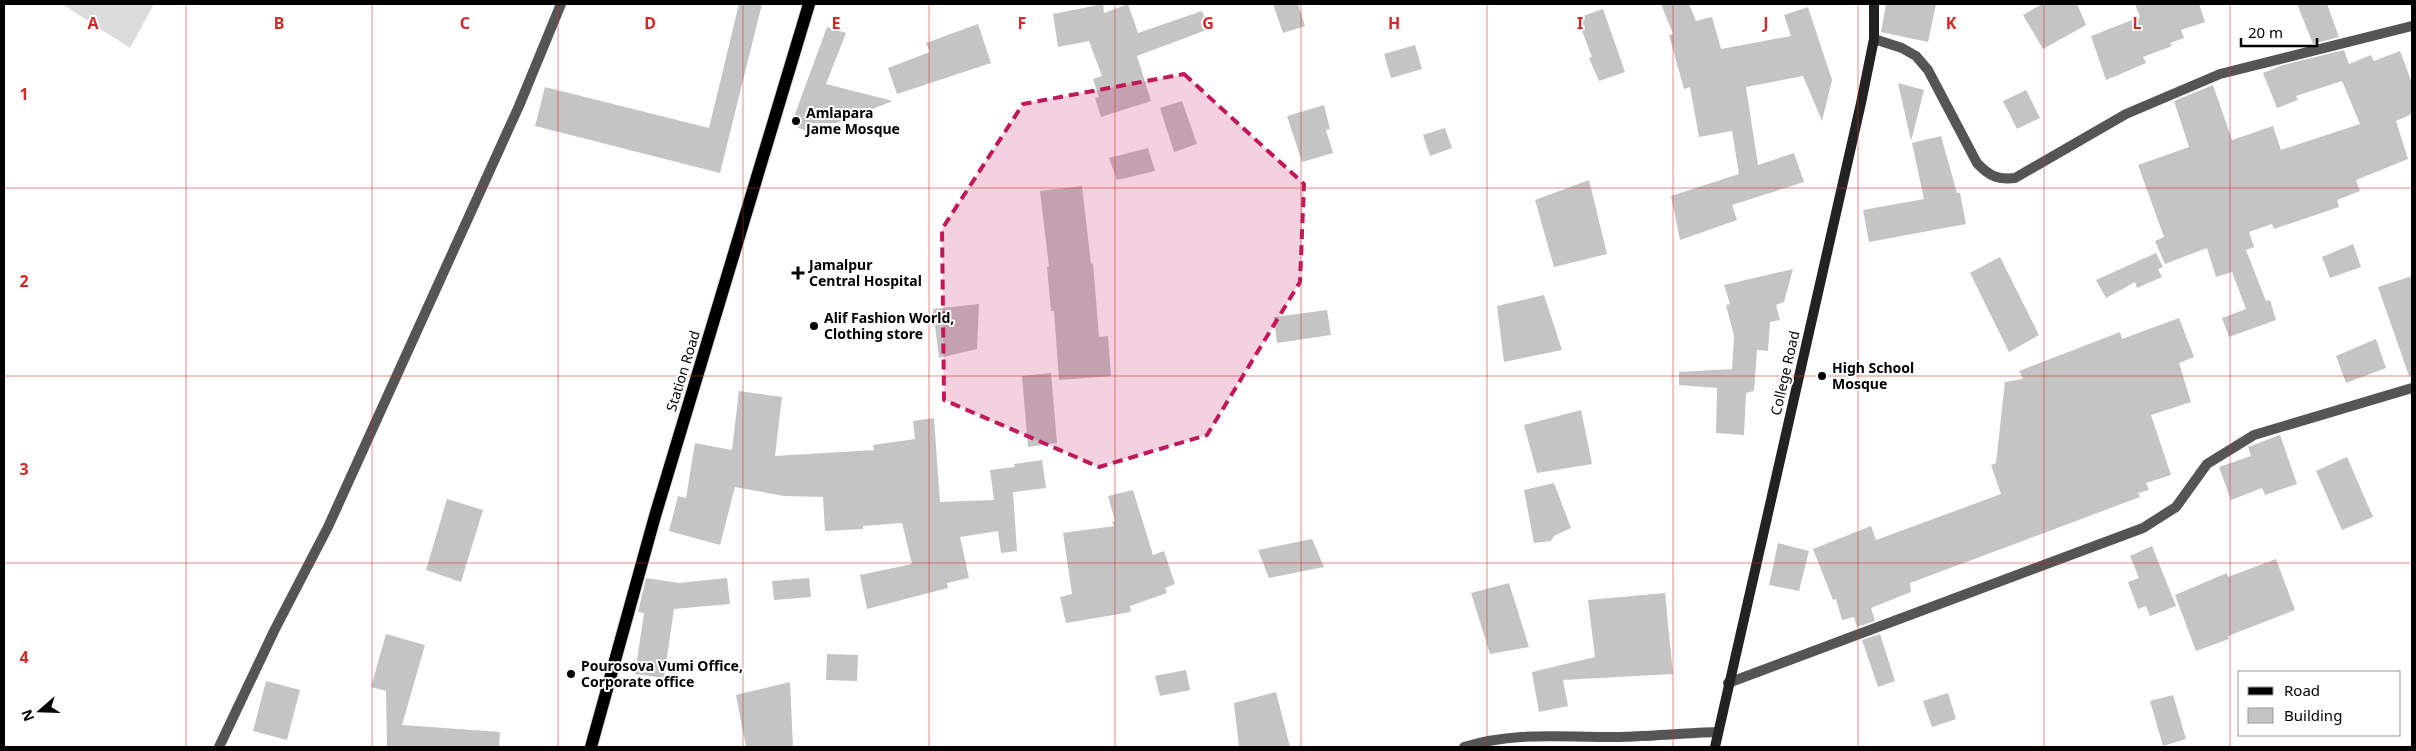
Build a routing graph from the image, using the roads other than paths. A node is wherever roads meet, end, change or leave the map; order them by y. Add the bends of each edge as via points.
1 (561, 4) edge
2 (808, 4) edge
3 (1874, 4) edge
4 (2412, 26) edge
5 (1874, 39) junction
6 (2412, 388) edge
7 (1728, 683) junction
8 (1718, 732) junction
9 (219, 747) edge
10 (591, 747) edge
11 (1464, 747) edge
12 (1715, 747) edge

1 - 9 street via 519,106 328,527
2 - 10 main road, Station Road via 655,516
3 - 5 main road, College Road
4 - 5 street via 2220,74 2126,114 2015,178 2000,180 1986,173 1978,163 1928,70 1916,56
5 - 7 main road, College Road
6 - 7 street via 2254,434 2207,464 2176,507 2144,528
7 - 8 main road, College Road
8 - 11 street via 1514,737
8 - 12 main road, College Road

